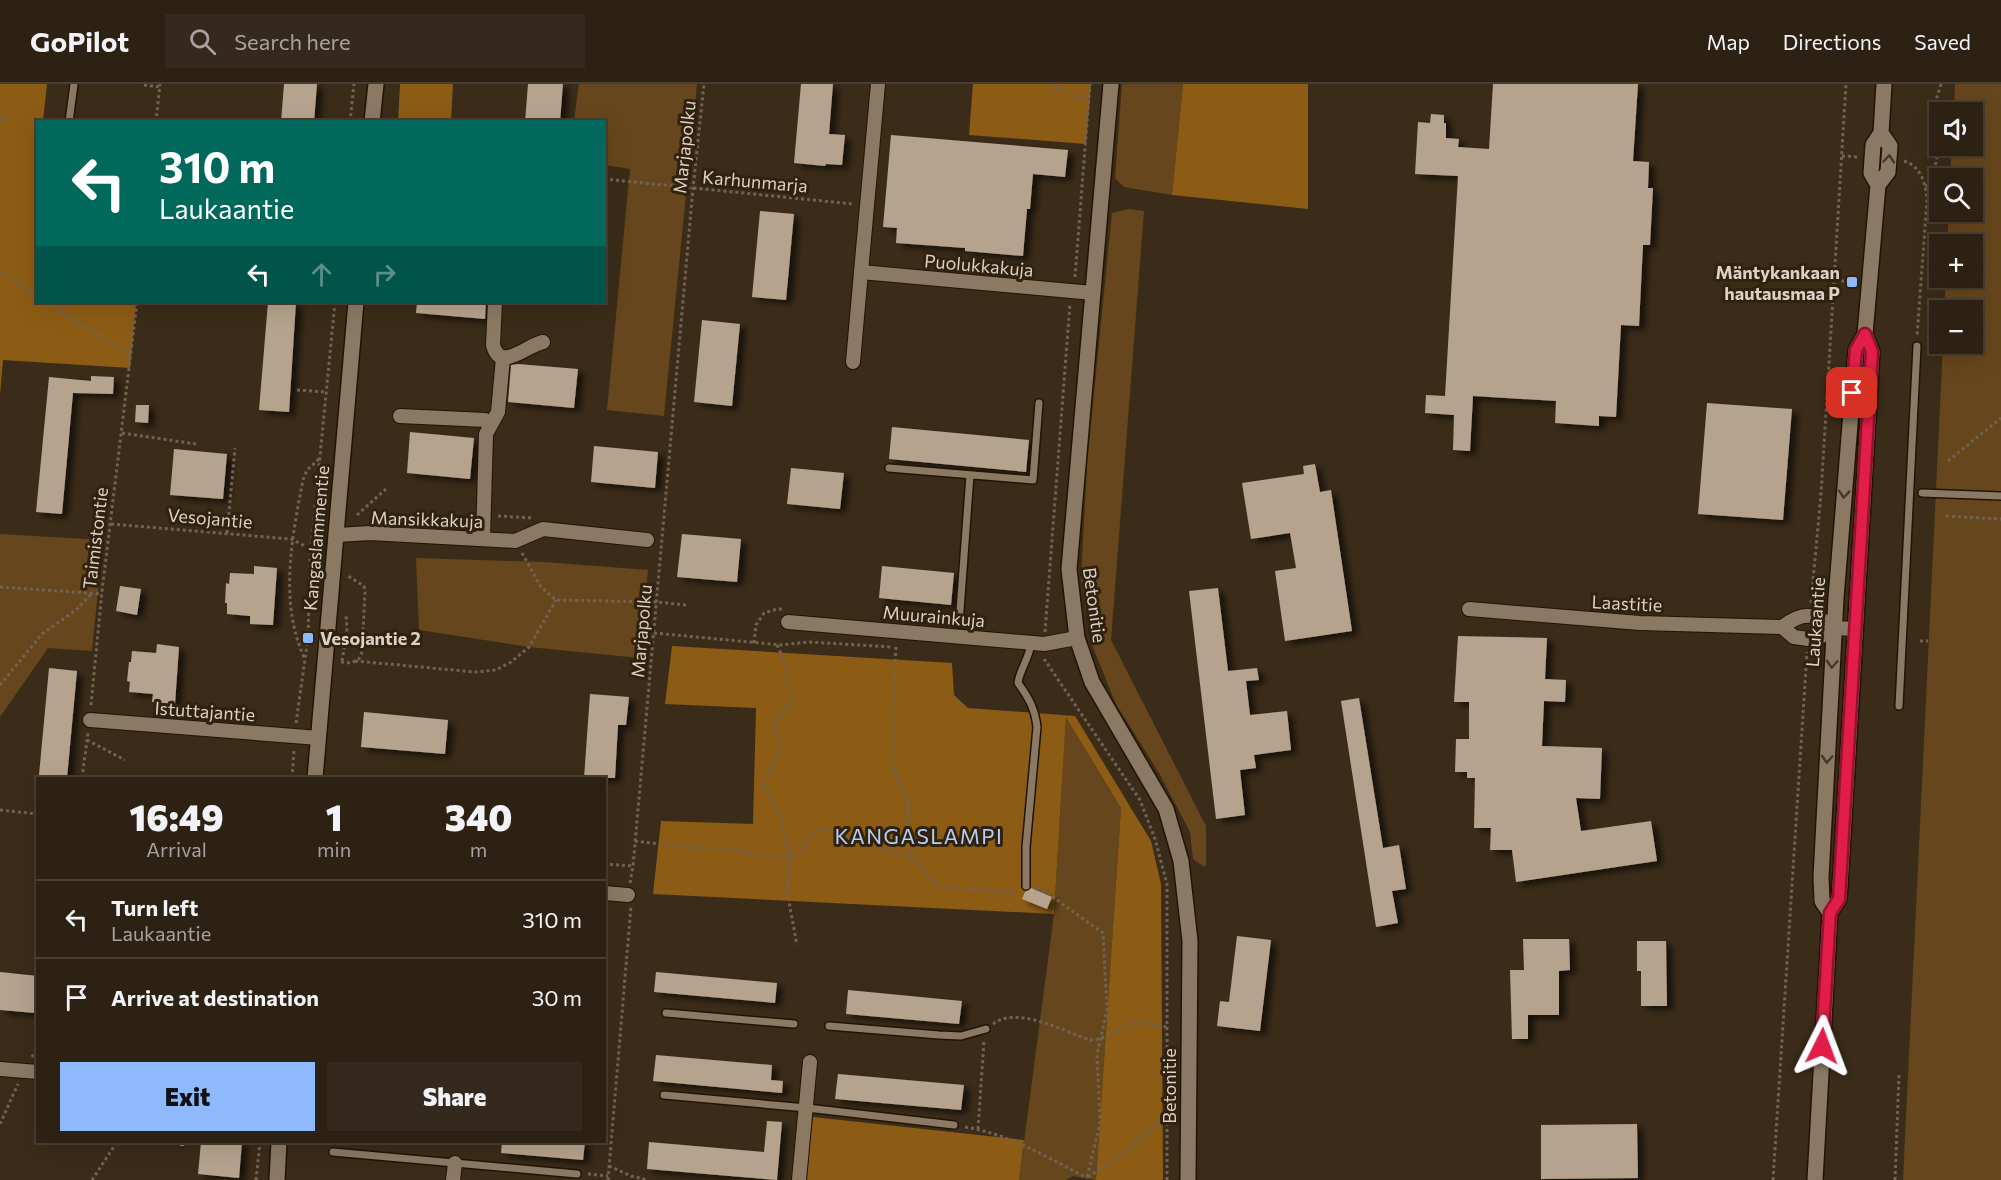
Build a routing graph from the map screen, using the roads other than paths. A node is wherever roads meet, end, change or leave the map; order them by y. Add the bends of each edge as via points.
1 (74, 84) edge
2 (376, 84) edge
3 (878, 84) edge
4 (1111, 84) edge
5 (1884, 84) edge
6 (69, 120) edge
7 (372, 120) edge
8 (1881, 133) junction
9 (1878, 185) junction
10 (861, 272) junction
11 (1094, 293) junction
12 (356, 303) edge
13 (495, 303) edge
14 (1865, 334) junction
15 (543, 342) dead end
16 (1917, 346) road end
17 (503, 358) junction
18 (853, 362) dead end
19 (1039, 404) dead end
20 (400, 416) dead end
21 (492, 423) junction
22 (889, 468) dead end
23 (970, 475) junction
24 (1922, 493) dead end
25 (2001, 496) edge
26 (337, 535) junction
27 (483, 539) junction
28 (647, 540) dead end
29 (1469, 609) dead end
30 (788, 622) dead end
31 (959, 624) dead end
32 (1782, 627) junction
33 (1835, 628) junction
34 (1855, 629) junction
35 (1077, 638) junction
36 (1035, 647) junction
37 (1899, 706) dead end
38 (90, 720) road end
39 (319, 738) junction
40 (315, 777) edge
41 (1026, 886) road end
42 (606, 893) edge
43 (627, 895) road end
44 (1830, 913) junction
45 (666, 1013) dead end
46 (794, 1024) dead end
47 (829, 1026) dead end
48 (984, 1030) road end
49 (810, 1062) dead end
50 (0, 1069) edge
51 (36, 1072) edge
52 (664, 1095) dead end
53 (807, 1108) junction
54 (954, 1125) road end
55 (279, 1143) edge
56 (333, 1152) dead end
57 (455, 1163) junction
58 (577, 1174) road end
59 (276, 1180) edge
60 (453, 1180) edge
61 (799, 1180) edge
62 (1188, 1180) edge
63 (1815, 1180) edge

1 - 6 lane
2 - 7 main road
3 - 10 street
4 - 11 main road, Betonitie
5 - 8 main road, Laukaantie
8 - 9 main road, Laukaantie via 1873,145 1871,173
9 -> 8 main road, Laukaantie via 1888,172 1890,146
9 - 14 main road, Laukaantie
10 - 11 street, Puolukkakuja via 1071,298
10 - 18 street
11 - 35 main road, Betonitie via 1069,569
12 - 26 main road, Kangaslammentie
13 - 17 street via 493,345
14 -> 33 main road, Laukaantie via 1856,350
14 - 34 main road, Laukaantie via 1872,352
15 - 17 street
16 - 37 lane
17 - 21 street via 498,412
19 - 23 lane via 1033,480
20 - 21 street
21 - 27 street via 486,434
22 - 23 lane
23 - 31 lane
24 - 25 lane
26 - 27 street, Mansikkakuja
26 - 39 main road, Kangaslammentie
27 - 28 street, Mansikkakuja via 515,541 543,529
29 - 32 street, Laastitie via 1640,623
30 - 36 street, Muurainkuja
32 - 33 street, Laastitie via 1794,637 1808,639
32 - 33 street, Laastitie via 1795,617 1810,615
33 - 34 street, Laastitie
33 -> 44 main road, Laukaantie via 1821,877 1822,901
34 - 44 main road, Laukaantie via 1839,899
35 - 36 street, Muurainkuja
35 - 62 main road, Betonitie via 1092,682 1166,809 1181,861 1190,941
36 - 41 lane via 1018,683 1032,705 1037,728
38 - 39 street, Istuttajantie
39 - 40 main road, Kangaslammentie
42 - 43 street
44 - 63 main road, Laukaantie
45 - 46 lane
47 - 48 lane via 962,1036
49 - 53 street
50 - 51 street
52 - 53 lane
53 - 54 lane
53 - 61 street
55 - 59 main road
56 - 57 lane
57 - 58 lane
57 - 60 street

